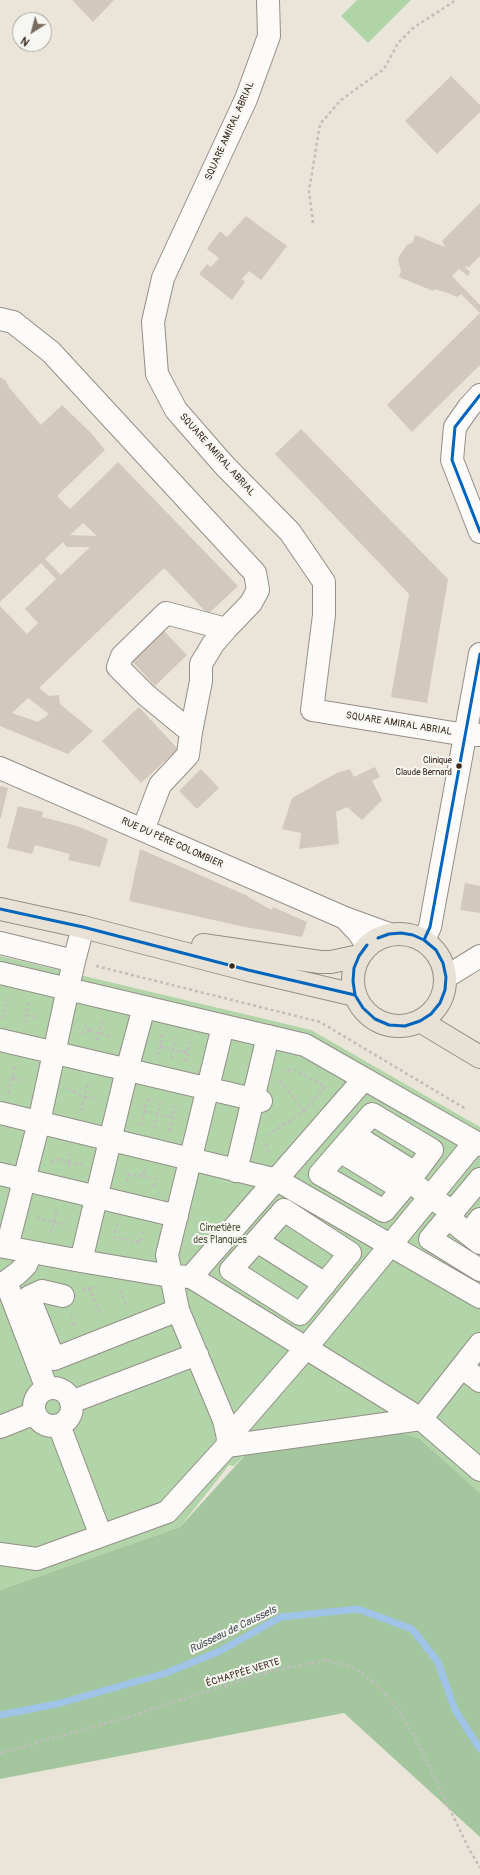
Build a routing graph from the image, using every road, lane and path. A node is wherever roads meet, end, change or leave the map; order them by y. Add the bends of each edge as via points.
1 (268, 0) edge
2 (456, 0) edge
3 (313, 223) dead end
4 (0, 319) edge
5 (480, 395) edge
6 (480, 532) edge
7 (226, 629) junction
8 (480, 654) edge
9 (191, 732) junction
10 (473, 735) edge
11 (0, 768) edge
12 (143, 830) junction
13 (0, 909) edge
14 (345, 918) junction
15 (83, 927) junction
16 (389, 934) junction
17 (424, 940) junction
18 (0, 943) edge
19 (363, 950) junction
20 (480, 956) edge
21 (74, 961) junction
22 (444, 970) junction
23 (5, 982) edge
24 (68, 989) junction
25 (355, 994) junction
26 (440, 1003) junction
27 (144, 1007) junction
28 (0, 1008) edge
29 (5, 1009) junction
30 (26, 1015) dead end
31 (38, 1017) dead end
32 (82, 1020) dead end
33 (420, 1022) junction
34 (223, 1026) junction
35 (164, 1028) dead end
36 (1, 1030) edge
37 (89, 1030) junction
38 (79, 1034) dead end
39 (192, 1035) dead end
40 (111, 1036) dead end
41 (268, 1036) junction
42 (455, 1042) junction
43 (160, 1046) junction
44 (188, 1052) junction
45 (55, 1053) junction
46 (480, 1057) edge
47 (157, 1060) dead end
48 (185, 1065) dead end
49 (127, 1070) junction
50 (268, 1074) junction
51 (12, 1078) dead end
52 (364, 1079) junction
53 (24, 1081) dead end
54 (67, 1081) dead end
55 (207, 1089) junction
56 (148, 1094) dead end
57 (177, 1096) dead end
58 (97, 1099) dead end
59 (257, 1101) junction
60 (144, 1111) junction
61 (304, 1111) junction
62 (0, 1113) edge
63 (172, 1117) junction
64 (39, 1122) junction
65 (322, 1128) junction
66 (140, 1130) dead end
67 (168, 1136) dead end
68 (264, 1137) dead end
69 (110, 1140) junction
70 (347, 1143) junction
71 (477, 1144) edge
72 (190, 1159) junction
73 (47, 1163) dead end
74 (80, 1171) dead end
75 (236, 1171) junction
76 (0, 1174) edge
77 (25, 1180) junction
78 (277, 1180) junction
79 (480, 1180) edge
80 (409, 1181) junction
81 (96, 1197) junction
82 (431, 1197) junction
83 (37, 1213) dead end
84 (450, 1215) junction
85 (177, 1216) junction
86 (67, 1225) dead end
87 (476, 1232) edge
88 (257, 1241) junction
89 (391, 1246) junction
90 (4, 1247) edge
91 (31, 1252) junction
92 (81, 1261) junction
93 (480, 1270) edge
94 (181, 1276) junction
95 (3, 1284) edge
96 (325, 1284) junction
97 (63, 1296) dead end
98 (480, 1297) edge
99 (178, 1310) junction
100 (480, 1344) edge
101 (306, 1348) junction
102 (197, 1354) junction
103 (462, 1367) junction
104 (480, 1381) edge
105 (47, 1389) junction
106 (71, 1402) junction
107 (35, 1413) junction
108 (422, 1419) junction
109 (59, 1425) junction
110 (0, 1427) edge
111 (228, 1442) junction
112 (480, 1470) edge
113 (101, 1536) junction
114 (0, 1554) edge
115 (0, 1753) edge
116 (480, 1868) edge

1 - 10 street, SQUARE AMIRAL ABRIAL via 269,36 246,99 163,278 153,322 157,374 176,410 224,465 290,532 324,582 324,615 312,710
2 - 3 path via 413,28 398,43 384,69 342,100 320,124 309,191
4 - 7 street via 13,322 51,352 255,572 258,590 251,604
5 - 6 street via 455,427 452,460
7 - 9 street via 201,664 201,681
7 - 9 street via 166,613 122,656 118,667 146,695
8 - 10 street
9 - 12 street via 188,755 160,785
10 - 17 street via 430,927
11 - 12 street, RUE DU PÈRE COLOMBIER
12 - 14 street, RUE DU PÈRE COLOMBIER
13 - 15 main road
14 - 16 street, RUE DU PÈRE COLOMBIER
14 - 19 street, RUE DU PÈRE COLOMBIER via 358,932
15 - 19 main road via 320,962 331,962
15 - 21 street
15 - 25 main road via 248,970
16 - 17 main road via 413,935
16 - 19 main road via 378,938
17 - 22 main road via 436,950
18 - 21 street
19 - 25 main road via 354,975
20 - 22 street
21 - 24 street
22 - 26 main road via 445,990
23 - 24 street
23 - 29 path
24 - 27 street
24 - 45 street
25 - 33 main road via 363,1008 374,1019 389,1025 405,1026
26 - 33 main road
26 - 42 main road
27 - 34 street
27 - 49 street
28 - 29 path
29 - 36 path
30 - 31 path
32 - 37 path
33 - 42 main road
34 - 41 street
34 - 55 street
35 - 43 path
36 - 45 street
37 - 38 path
37 - 40 path
39 - 44 path
41 - 50 street
41 - 52 street via 305,1045
42 - 46 main road
43 - 44 path
43 - 47 path
44 - 48 path
45 - 49 street
45 - 64 street
49 - 55 street
49 - 69 street
50 - 59 street
50 - 61 path
50 - 61 path via 278,1070 295,1070 325,1087
51 - 53 path
52 - 65 street
52 - 71 street
54 - 58 path via 65,1087 84,1097
55 - 59 street
55 - 72 street
56 - 60 path
57 - 63 path
59 - 75 street
60 - 63 path
60 - 66 path
61 - 65 path
61 - 68 path
62 - 64 street
63 - 67 path
64 - 69 street
64 - 77 street
65 - 78 street
69 - 72 street
69 - 81 street
70 - 80 street
70 - 80 street via 372,1114 432,1150
70 - 80 street via 320,1174 384,1211
71 - 82 street
72 - 75 street
72 - 85 street
73 - 74 path via 58,1159 82,1164
75 - 78 street
76 - 77 street
77 - 81 street
77 - 90 street
78 - 89 street
78 - 94 street
79 - 84 street
80 - 82 street
81 - 85 street
81 - 92 street
82 - 84 street
82 - 89 street
83 - 86 path via 36,1218
84 - 87 street
84 - 93 street via 430,1239
85 - 94 street via 167,1254
88 - 96 street
88 - 96 street via 284,1210 350,1254
88 - 96 street via 231,1270 300,1314
89 - 98 street
89 - 101 street
90 - 91 street
91 - 92 street
91 - 95 street via 26,1265
92 - 94 street
94 - 99 street
94 - 101 street
95 - 105 street
97 - 99 street via 42,1292 29,1297 54,1358
99 - 102 street
100 - 103 street
101 - 108 street
101 - 111 street
102 - 106 street
102 - 111 street via 224,1420
103 - 104 street
103 - 108 street
105 - 106 street via 62,1390
105 - 107 street via 36,1399
106 - 109 street via 70,1416
107 - 109 street via 45,1424
107 - 110 street
108 - 111 street
108 - 112 street
109 - 113 street
111 - 113 street via 166,1512
113 - 114 street via 38,1559
115 - 116 path, ÉCHAPPÉE VERTE via 132,1716 271,1671 328,1660 356,1669 376,1684 399,1710 418,1741

